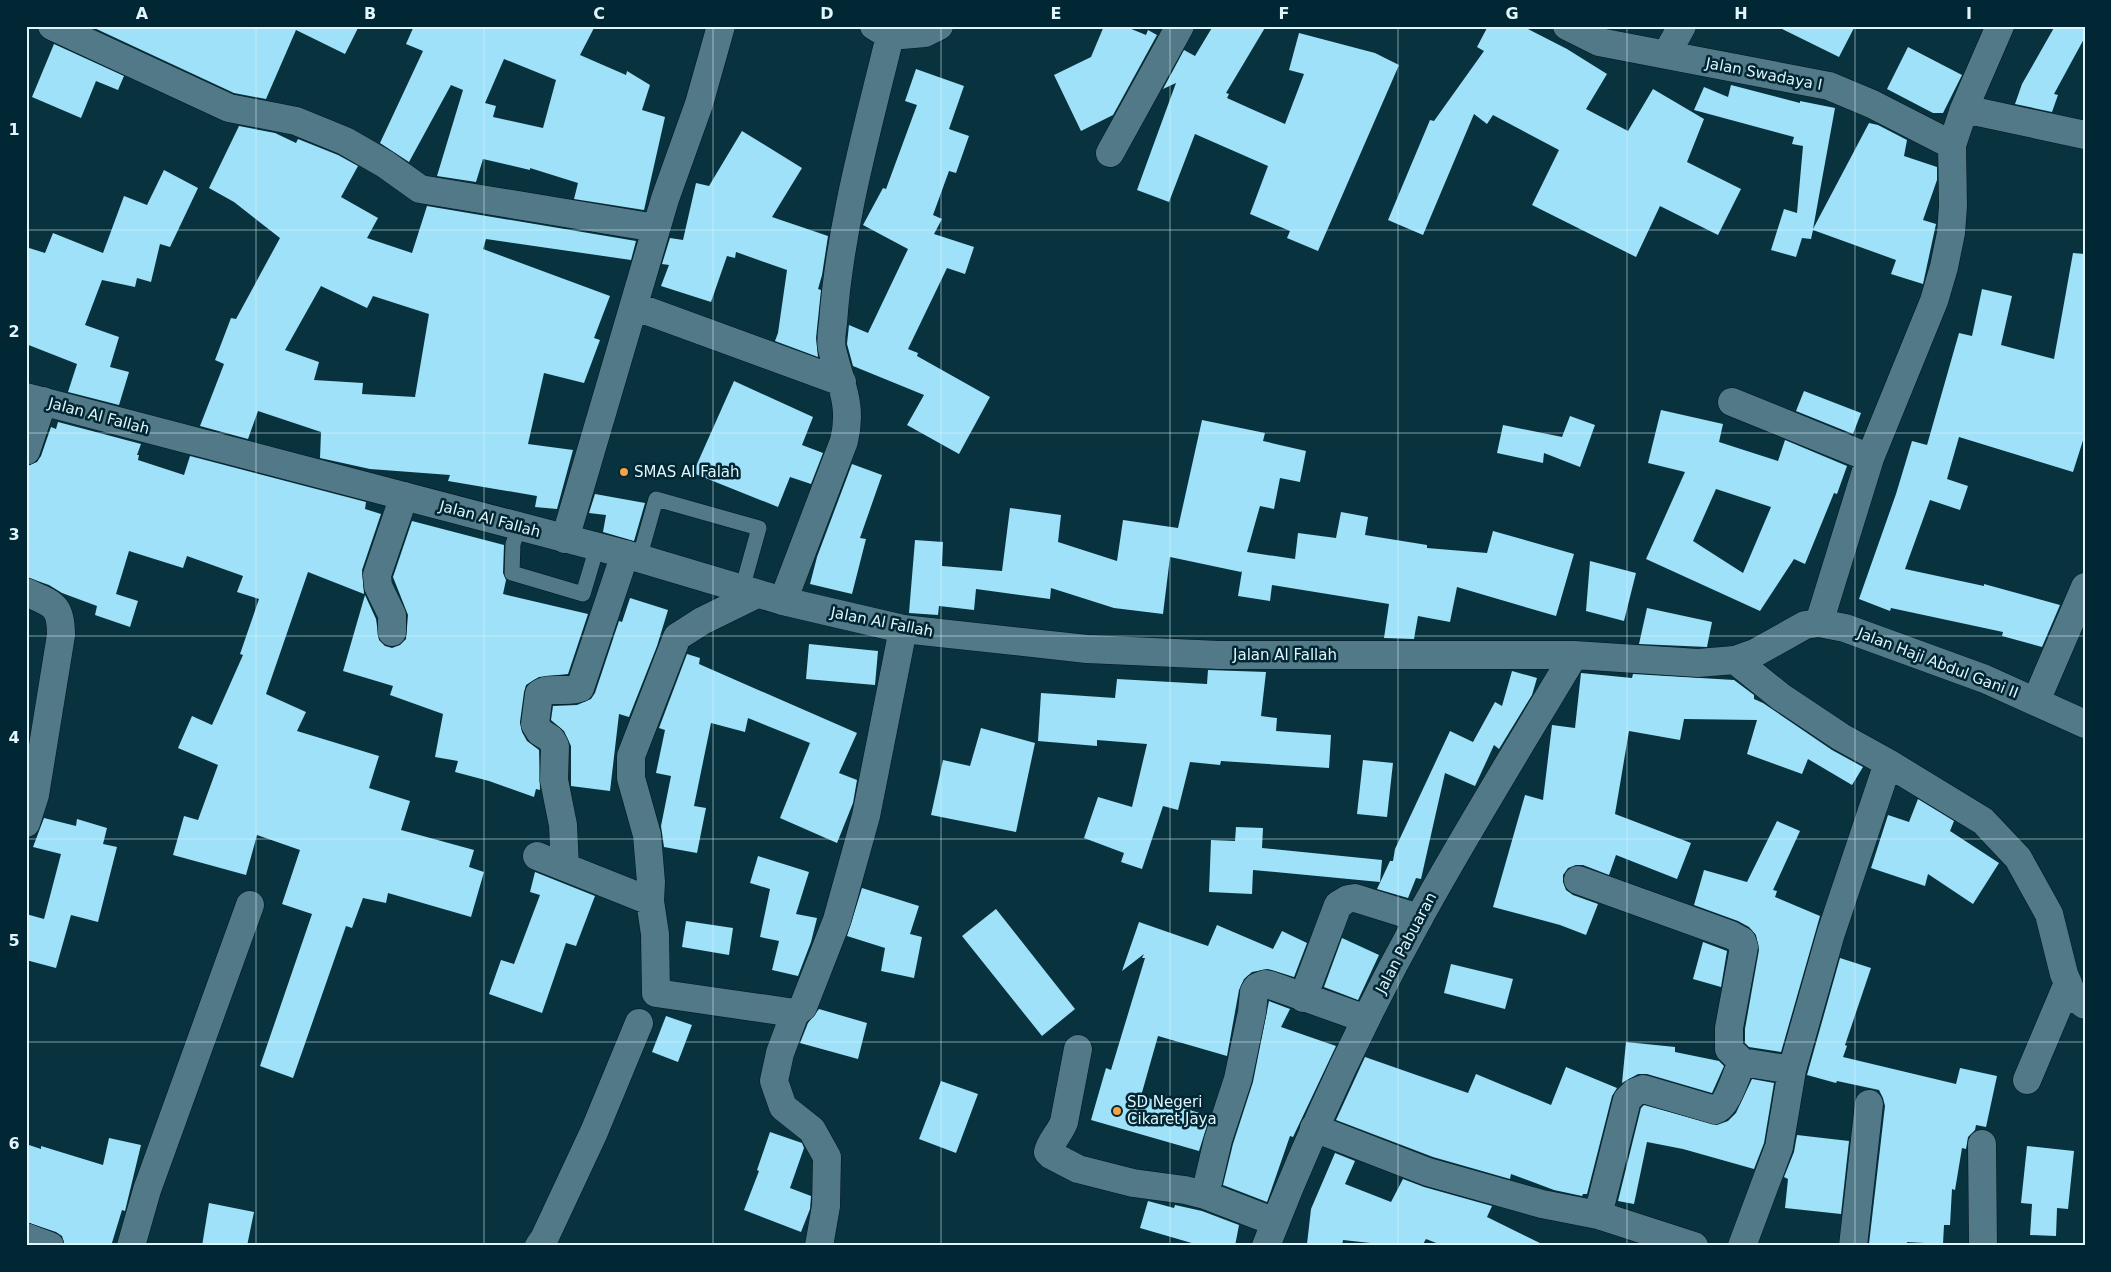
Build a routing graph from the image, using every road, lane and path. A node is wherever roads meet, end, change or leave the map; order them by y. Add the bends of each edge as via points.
1 (52, 26) edge
2 (721, 26) edge
3 (1567, 26) edge
4 (1682, 26) edge
5 (2000, 26) edge
6 (1177, 27) edge
7 (932, 30) edge
8 (882, 31) edge
9 (1666, 55) junction
10 (1964, 109) junction
11 (2085, 135) edge
12 (1952, 145) junction
13 (1110, 153) dead end
14 (656, 228) junction
15 (634, 306) junction
16 (842, 382) junction
17 (35, 399) edge
18 (1732, 402) dead end
19 (26, 451) edge
20 (1870, 458) junction
21 (404, 496) junction
22 (519, 527) junction
23 (565, 539) junction
24 (597, 547) junction
25 (632, 557) junction
26 (2085, 587) edge
27 (26, 592) edge
28 (749, 592) junction
29 (783, 601) junction
30 (1819, 623) junction
31 (903, 629) junction
32 (392, 632) dead end
33 (1788, 633) joint
34 (1574, 655) junction
35 (1745, 656) junction
36 (2036, 701) junction
37 (2085, 724) edge
38 (1888, 762) junction
39 (26, 823) edge
40 (537, 856) dead end
41 (565, 867) junction
42 (1578, 880) dead end
43 (650, 901) junction
44 (250, 905) dead end
45 (1418, 918) junction
46 (2068, 983) junction
47 (1303, 998) junction
48 (2085, 1005) edge
49 (795, 1012) junction
50 (1366, 1019) junction
51 (639, 1023) dead end
52 (1078, 1049) dead end
53 (1742, 1062) junction
54 (1792, 1070) junction
55 (2027, 1080) dead end
56 (1869, 1104) dead end
57 (1314, 1128) junction
58 (1982, 1144) dead end
59 (1205, 1195) junction
60 (1598, 1216) junction
61 (1271, 1234) edge
62 (26, 1236) edge
63 (50, 1246) edge
64 (131, 1246) edge
65 (539, 1246) edge
66 (819, 1246) edge
67 (1694, 1246) edge
68 (1742, 1246) edge
69 (1853, 1246) edge
70 (1983, 1246) edge

1 - 14 street via 229,108 296,121 345,141 420,188
2 - 14 street via 699,104
3 - 9 street, Jalan Swadaya I via 1599,42
4 - 9 street
5 - 10 street
6 - 13 street
7 - 8 street
8 - 16 street via 836,289 832,347
9 - 12 street, Jalan Swadaya I via 1829,86
10 - 11 street
10 - 12 street
12 - 20 street via 1953,206 1944,267 1934,301
14 - 15 street
15 - 16 street
15 - 23 street
16 - 29 street via 847,401 844,442
17 - 19 street
17 - 21 street, Jalan Al Fallah
18 - 20 street
20 - 30 street
21 - 22 street, Jalan Al Fallah
21 - 32 street via 377,575 378,586 392,615
22 - 23 street, Jalan Al Fallah
22 - 24 lane via 513,544 512,573 583,594
23 - 24 street, Jalan Al Fallah
24 - 25 street, Jalan Al Fallah
25 - 28 street, Jalan Al Fallah
25 - 28 lane via 656,499 759,528
25 - 41 street via 580,688 544,690 539,694 535,724 555,746 554,780 563,825
26 - 36 street
27 - 39 street via 52,604 61,618 35,795
28 - 29 street, Jalan Al Fallah
28 - 43 street via 677,637 631,756 631,778 647,835
29 - 31 street, Jalan Al Fallah
30 - 33 street, Jalan Haji Abdul Gani II
30 - 36 street, Jalan Haji Abdul Gani II via 1845,628 1976,675
31 - 34 street, Jalan Al Fallah via 1086,649 1219,654
31 - 49 street via 866,816 838,920 806,1003
33 - 35 street, Jalan Al Fallah
34 - 35 street, Jalan Al Fallah via 1698,663
34 - 45 street, Jalan Pabuaran
35 - 38 street via 1781,696 1841,737
36 - 37 street, Jalan Haji Abdul Gani II
38 - 46 street via 1983,821 2018,858 2049,914
38 - 54 street via 1831,933
40 - 41 street
41 - 43 street
42 - 53 street via 1742,941 1744,947 1729,1028 1729,1049
43 - 49 street via 655,934 656,993
44 - 64 street via 147,1190
45 - 47 street via 1355,898 1338,905
45 - 50 street, Jalan Pabuaran
46 - 48 street via 2074,996
46 - 55 street
47 - 50 street
47 - 59 street via 1265,984 1256,987 1238,1079 1218,1140
49 - 66 street via 774,1081 783,1107 812,1130 827,1158 826,1206
50 - 57 street, Jalan Pabuaran
51 - 65 street via 594,1132
52 - 59 street via 1064,1122 1048,1152 1078,1168 1133,1183
53 - 54 street
53 - 60 street via 1724,1103 1718,1109 1643,1089 1631,1095
54 - 68 street via 1779,1147
56 - 69 street
57 - 60 street via 1428,1172
57 - 61 street, Jalan Pabuaran
58 - 70 street
59 - 61 street
60 - 67 street
62 - 63 street

